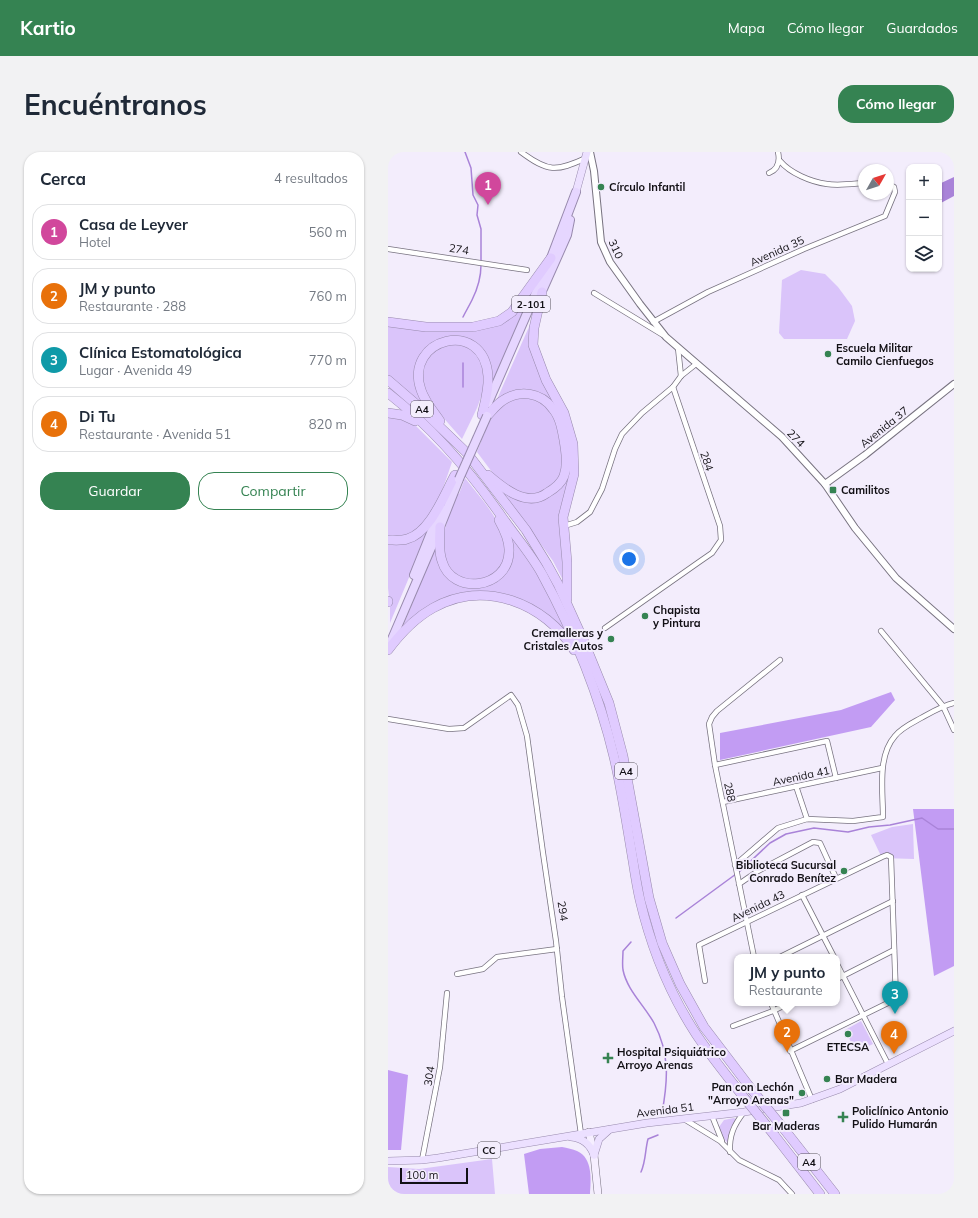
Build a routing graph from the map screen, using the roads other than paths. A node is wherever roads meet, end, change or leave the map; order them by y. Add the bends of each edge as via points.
1 (521, 152) edge
2 (778, 152) edge
3 (588, 154) edge
4 (780, 161) junction
5 (769, 173) dead end
6 (858, 183) edge
7 (576, 192) junction
8 (892, 200) edge
9 (388, 249) edge
10 (551, 258) junction
11 (527, 270) dead end
12 (542, 292) junction
13 (594, 293) dead end
14 (388, 322) edge
15 (654, 322) junction
16 (666, 337) junction
17 (678, 348) junction
18 (696, 364) junction
19 (681, 376) junction
20 (388, 380) edge
21 (954, 384) edge
22 (673, 387) junction
23 (388, 393) edge
24 (388, 413) edge
25 (485, 416) junction
26 (454, 440) junction
27 (448, 449) junction
28 (474, 462) junction
29 (457, 477) junction
30 (479, 484) junction
31 (825, 484) junction
32 (564, 526) junction
33 (440, 527) junction
34 (388, 540) edge
35 (567, 603) junction
36 (605, 628) dead end
37 (954, 628) edge
38 (880, 631) dead end
39 (388, 637) edge
40 (388, 649) edge
41 (780, 660) dead end
42 (954, 703) edge
43 (598, 704) junction
44 (943, 706) junction
45 (388, 719) edge
46 (954, 730) edge
47 (715, 765) junction
48 (882, 768) junction
49 (836, 778) junction
50 (796, 786) junction
51 (723, 802) junction
52 (807, 819) junction
53 (735, 865) junction
54 (836, 878) junction
55 (739, 884) junction
56 (802, 895) junction
57 (892, 901) junction
58 (747, 922) junction
59 (823, 936) junction
60 (557, 949) junction
61 (894, 950) junction
62 (753, 954) edge
63 (786, 954) edge
64 (832, 954) edge
65 (840, 970) edge
66 (457, 974) dead end
67 (843, 976) junction
68 (840, 978) edge
69 (704, 981) dead end
70 (447, 993) dead end
71 (772, 1006) edge
72 (783, 1006) edge
73 (773, 1011) junction
74 (863, 1015) junction
75 (733, 1026) dead end
76 (954, 1031) edge
77 (790, 1051) junction
78 (888, 1064) junction
79 (812, 1100) junction
80 (744, 1112) junction
81 (712, 1116) junction
82 (683, 1118) junction
83 (610, 1129) junction
84 (785, 1131) junction
85 (589, 1132) junction
86 (581, 1134) junction
87 (565, 1137) junction
88 (776, 1138) junction
89 (730, 1152) junction
90 (594, 1155) junction
91 (422, 1160) junction
92 (388, 1161) edge
93 (598, 1194) edge
94 (792, 1194) edge
95 (820, 1194) edge
96 (835, 1194) edge

1 - 3 street via 543,166 558,168 569,166
2 - 4 street
3 - 7 main road, 2-101
3 - 15 street, 310 via 594,171 601,242 610,262
4 - 5 street via 773,172
4 - 6 street via 786,168 811,180 827,184
7 - 10 highway, 2-101
7 - 12 highway, 2-101 via 567,235
8 - 15 street, Avenida 35 via 885,216 708,292
9 - 11 street, 274
10 - 14 highway via 512,312 499,321 473,327 426,327
10 - 25 highway, 2-101
12 - 25 highway, 2-101
12 - 32 highway via 533,346 546,380 564,414 573,444 574,474 563,517
13 - 16 street, 274
15 - 16 street, 310
16 - 17 street, 274
17 - 18 street, 274
17 - 19 street
18 - 19 street
18 - 31 street, 274 via 782,437
19 - 22 street
20 - 26 highway, A4
21 - 31 street, Avenida 37
22 - 32 street via 622,434 602,489 590,512 577,522
22 - 36 street, 284 via 720,526 721,540 712,553
23 - 27 highway, A4
24 - 27 highway via 409,418
25 - 26 highway via 488,376 481,355 473,346 459,340 444,341 434,346 426,353 419,370 420,389
25 - 28 highway via 502,401 521,393 529,393 546,401 560,420 566,452 564,476 555,488 545,495 526,498 507,489
25 - 29 highway, 2-101
26 - 28 highway, A4
27 - 30 highway, A4
28 - 35 highway, A4 via 526,530
29 - 33 highway, 2-101
29 - 34 highway via 427,524 409,539
29 - 39 highway, 2-101
30 - 33 highway via 507,539 510,551 504,570 496,577 479,584 464,582 451,575 442,562
30 - 43 highway, A4 via 541,572 571,632
31 - 37 street, 274 via 855,528 896,578
32 - 35 highway
33 - 40 highway, 2-101
35 - 84 highway, A4, bridge via 609,703 623,756 649,898 662,943 698,1018
38 - 44 street
40 - 43 highway via 400,635 432,608 453,599 494,596 511,600 529,607 553,624 567,639
41 - 47 street, 288 via 712,717 709,724
42 - 44 street
43 - 88 highway, A4, bridge via 614,757 640,900 654,946 671,988 687,1019 714,1060
44 - 46 street
44 - 48 street via 895,736
45 - 60 street, 294 via 449,729 464,728 511,695 518,705 527,736
47 - 49 street via 827,741
47 - 51 street, 288
48 - 49 street, Avenida 41
48 - 52 street via 883,816 853,821
49 - 50 street, Avenida 41
50 - 51 street, Avenida 41
50 - 52 street
51 - 53 street, 288
52 - 53 street via 778,828
53 - 55 street, 288
54 - 55 street via 820,843 813,842
54 - 56 street, Avenida 43
54 - 57 street, Avenida 43 via 887,855 891,857
55 - 58 street, 288
56 - 58 street, Avenida 43
56 - 59 street
57 - 59 street
57 - 61 street
58 - 62 street, 288
58 - 69 street, Avenida 43 via 699,945
59 - 63 street
59 - 64 street
60 - 66 street via 497,957 483,969
60 - 86 street, 294
61 - 67 street
61 - 74 street via 896,999
65 - 67 street
67 - 68 street
67 - 74 street
70 - 91 street, 304 via 440,1067
71 - 73 street
72 - 73 street
73 - 75 street
73 - 77 street
74 - 77 street
74 - 78 street
76 - 78 main road, Avenida 51 / CC
77 - 79 street
78 - 79 main road, Avenida 51 / CC via 840,1089
79 - 80 main road, Avenida 51 / CC
80 - 81 main road, Avenida 51 / CC
80 - 89 street via 731,1134
81 - 82 main road, Avenida 51 / CC
81 - 89 street via 720,1138
82 - 83 main road, Avenida 51 / CC
82 - 89 street via 713,1136
83 - 85 main road, Avenida 51 / CC
83 - 90 main road via 599,1139
84 - 88 highway
84 - 96 highway, A4
85 - 86 main road, Avenida 51 / CC
85 - 90 main road
86 - 87 main road, Avenida 51 / CC
87 - 90 main road via 584,1140 591,1146
87 - 91 main road, Avenida 51 / CC
88 - 95 highway, A4
89 - 94 street via 747,1165 779,1180
90 - 93 main road
91 - 92 main road, Avenida 51 / CC

